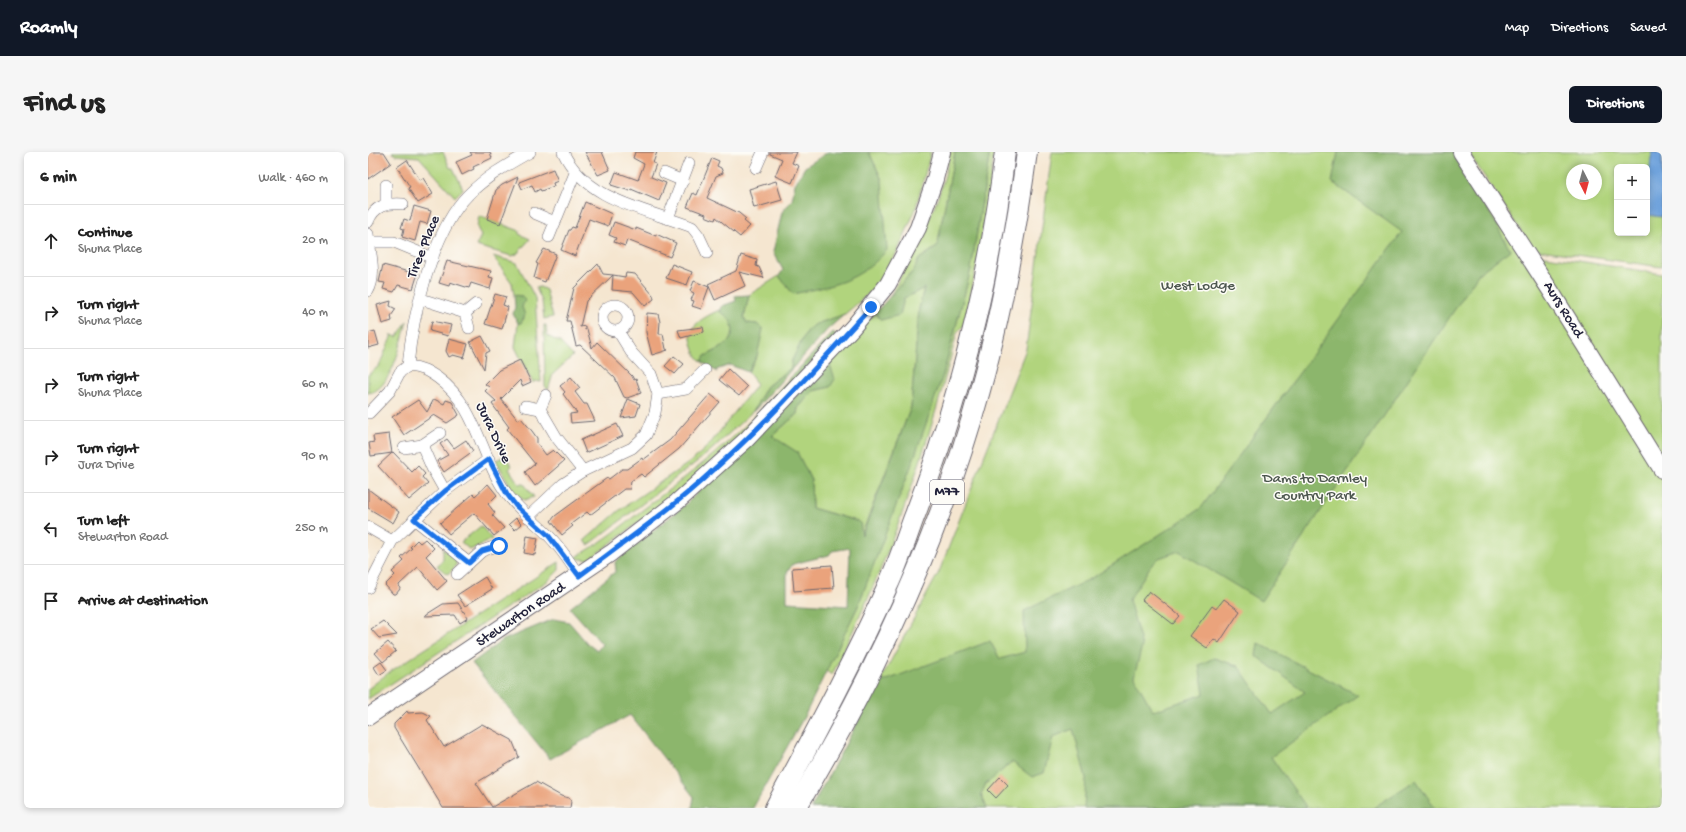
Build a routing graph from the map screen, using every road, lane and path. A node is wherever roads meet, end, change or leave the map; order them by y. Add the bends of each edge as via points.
1 (530, 152) edge
2 (563, 152) edge
3 (763, 152) edge
4 (942, 152) edge
5 (1005, 152) edge
6 (1028, 152) edge
7 (1461, 152) edge
8 (690, 163) dead end
9 (756, 168) dead end
10 (575, 173) junction
11 (664, 173) dead end
12 (683, 181) junction
13 (386, 185) dead end
14 (386, 204) junction
15 (403, 204) dead end
16 (534, 213) dead end
17 (668, 218) junction
18 (368, 222) edge
19 (556, 222) junction
20 (549, 237) dead end
21 (369, 238) edge
22 (707, 253) dead end
23 (432, 258) junction
24 (368, 291) edge
25 (420, 299) junction
26 (476, 304) dead end
27 (465, 313) junction
28 (469, 328) dead end
29 (618, 331) dead end
30 (408, 366) junction
31 (705, 370) dead end
32 (658, 394) junction
33 (546, 395) dead end
34 (525, 406) dead end
35 (540, 409) junction
36 (368, 413) edge
37 (440, 433) dead end
38 (422, 445) junction
39 (404, 448) dead end
40 (489, 459) junction
41 (1662, 470) edge
42 (583, 472) junction
43 (445, 491) junction
44 (528, 517) junction
45 (414, 519) junction
46 (368, 527) edge
47 (392, 541) junction
48 (499, 546) dead end
49 (469, 563) junction
50 (457, 574) dead end
51 (579, 576) junction
52 (368, 588) edge
53 (368, 717) edge
54 (774, 808) edge
55 (796, 808) edge

1 - 23 street, Tiree Place via 491,174 467,196 448,221
2 - 10 street
3 - 9 street
4 - 51 main road, Stewarton Road via 918,228 898,267 871,307 778,408 710,474 647,526
5 - 54 highway, M77 via 996,217 975,322 953,406 925,490 888,584 848,670
6 - 55 highway, M77 via 1018,223 996,326 980,392 945,501 879,656
7 - 41 main road, Aurs Road via 1552,292
8 - 12 street
10 - 17 street via 611,198
10 - 19 street
11 - 12 street
12 - 17 street
13 - 14 street
14 - 15 street
14 - 18 street via 374,212
16 - 19 street
17 - 22 street via 692,227
19 - 20 street
21 - 23 street via 394,242
21 - 24 street via 372,273
23 - 25 street, Tiree Place
25 - 27 street
25 - 30 street, Tiree Place via 410,337
26 - 27 street
27 - 28 street
29 - 32 street via 631,352 651,374
30 - 36 street via 400,372 390,391
30 - 40 street, Jura Drive via 423,368 444,382 454,393 472,419
31 - 32 street via 686,389
32 - 42 street via 656,413 646,436 638,444
33 - 35 street
34 - 35 street
35 - 42 street via 557,438
37 - 38 street
38 - 39 street
38 - 43 street
40 - 43 street
40 - 44 street, Jura Drive via 507,494
42 - 44 street via 563,484
43 - 45 street
44 - 51 street, Jura Drive via 548,535
45 - 47 street
45 - 49 street
46 - 47 street
47 - 52 street
48 - 49 street via 482,551
49 - 50 street
51 - 53 main road, Stewarton Road

